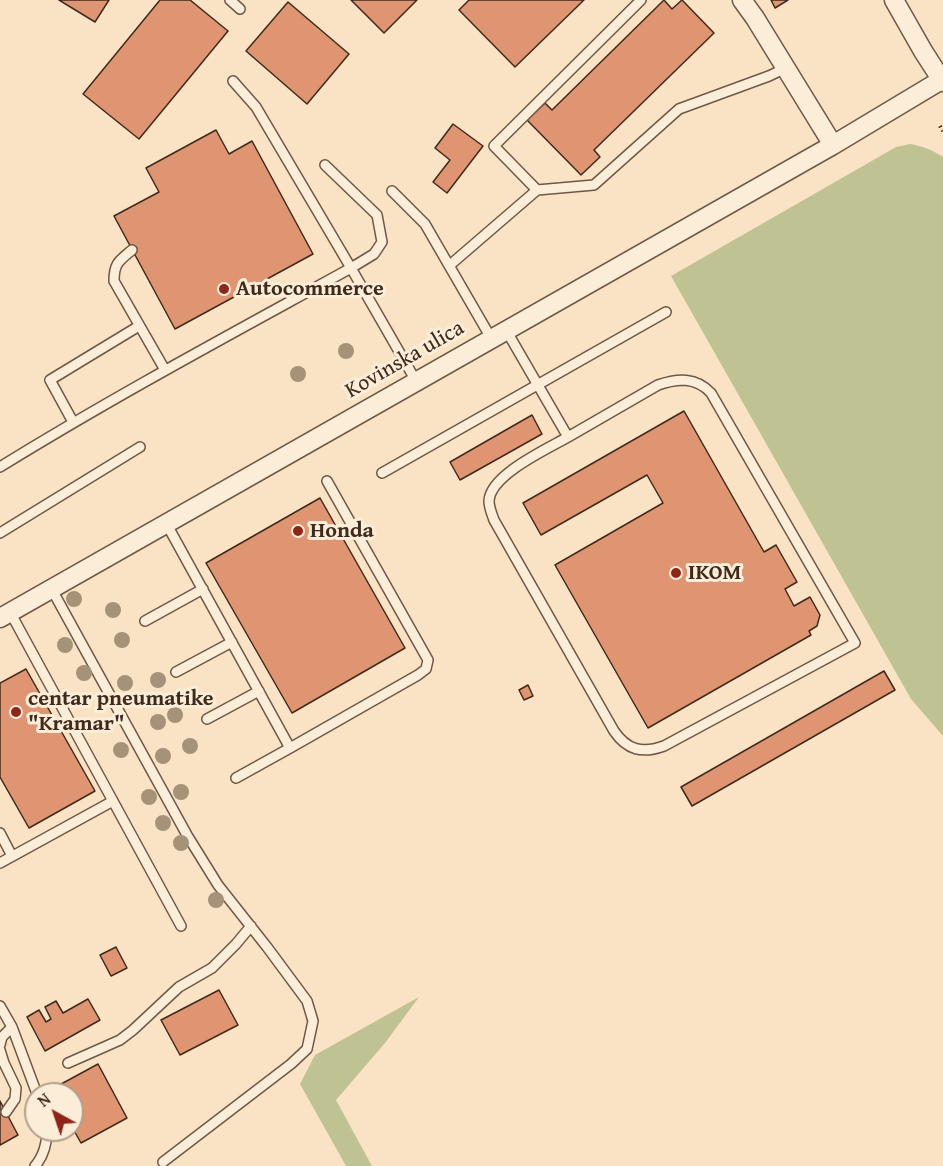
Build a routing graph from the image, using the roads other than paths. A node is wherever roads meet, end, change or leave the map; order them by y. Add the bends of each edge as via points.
1 (230, 0) edge
2 (641, 0) edge
3 (742, 0) edge
4 (894, 0) edge
5 (240, 9) dead end
6 (786, 68) junction
7 (943, 80) edge
8 (233, 81) dead end
9 (833, 145) junction
10 (326, 165) dead end
11 (537, 190) junction
12 (392, 191) dead end
13 (132, 250) dead end
14 (450, 265) junction
15 (351, 268) junction
16 (666, 312) dead end
17 (140, 326) junction
18 (499, 334) junction
19 (165, 370) junction
20 (416, 381) junction
21 (537, 384) junction
22 (74, 422) junction
23 (568, 437) junction
24 (140, 447) dead end
25 (0, 467) edge
26 (382, 473) dead end
27 (327, 481) dead end
28 (166, 524) junction
29 (0, 533) edge
30 (51, 588) junction
31 (203, 590) junction
32 (5, 615) edge
33 (145, 621) dead end
34 (232, 642) junction
35 (176, 672) dead end
36 (259, 691) junction
37 (207, 719) dead end
38 (290, 748) junction
39 (237, 778) dead end
40 (113, 801) junction
41 (0, 833) edge
42 (12, 856) junction
43 (0, 863) edge
44 (181, 926) dead end
45 (251, 926) junction
46 (0, 1006) edge
47 (12, 1027) junction
48 (0, 1045) edge
49 (0, 1050) edge
50 (68, 1063) dead end
51 (33, 1082) edge
52 (6, 1112) dead end
53 (45, 1142) edge
54 (163, 1162) dead end
55 (35, 1166) edge

1 - 5 lane
2 - 11 lane via 494,146
3 - 6 street
4 - 7 street
6 - 9 street
6 - 11 lane via 679,109 594,185
7 - 9 street, Kovinska ulica
8 - 15 lane via 256,107
9 - 18 street, Kovinska ulica
10 - 15 lane via 377,215 379,222 382,242 374,254
11 - 14 lane
12 - 14 lane via 425,224
13 - 17 lane via 114,270 114,281
14 - 18 lane
15 - 19 lane
15 - 20 lane
16 - 21 lane
17 - 19 lane
17 - 22 lane via 50,380
18 - 20 street, Kovinska ulica
18 - 21 lane
19 - 22 lane
20 - 28 street, Kovinska ulica
21 - 23 lane
21 - 26 lane
22 - 25 lane
23 - 23 lane via 500,479 492,490 490,510 614,731 625,744 646,750 664,746 855,643 705,386 680,380 658,385
24 - 29 lane
27 - 38 lane via 428,660 426,669 418,675
28 - 30 street, Kovinska ulica
28 - 31 lane
30 - 32 street, Kovinska ulica
30 - 45 lane via 187,835 218,885
31 - 33 lane
31 - 34 lane
32 - 40 lane
34 - 35 lane
34 - 36 lane
36 - 37 lane
36 - 38 lane
38 - 39 lane
40 - 42 lane
40 - 44 lane
41 - 42 lane
42 - 43 lane
45 - 50 lane via 212,968 179,987 134,1030
45 - 54 lane via 307,1001 313,1021 307,1049
46 - 47 lane
47 - 48 lane
47 - 51 lane
49 - 52 lane via 16,1088 15,1099
53 - 55 lane

